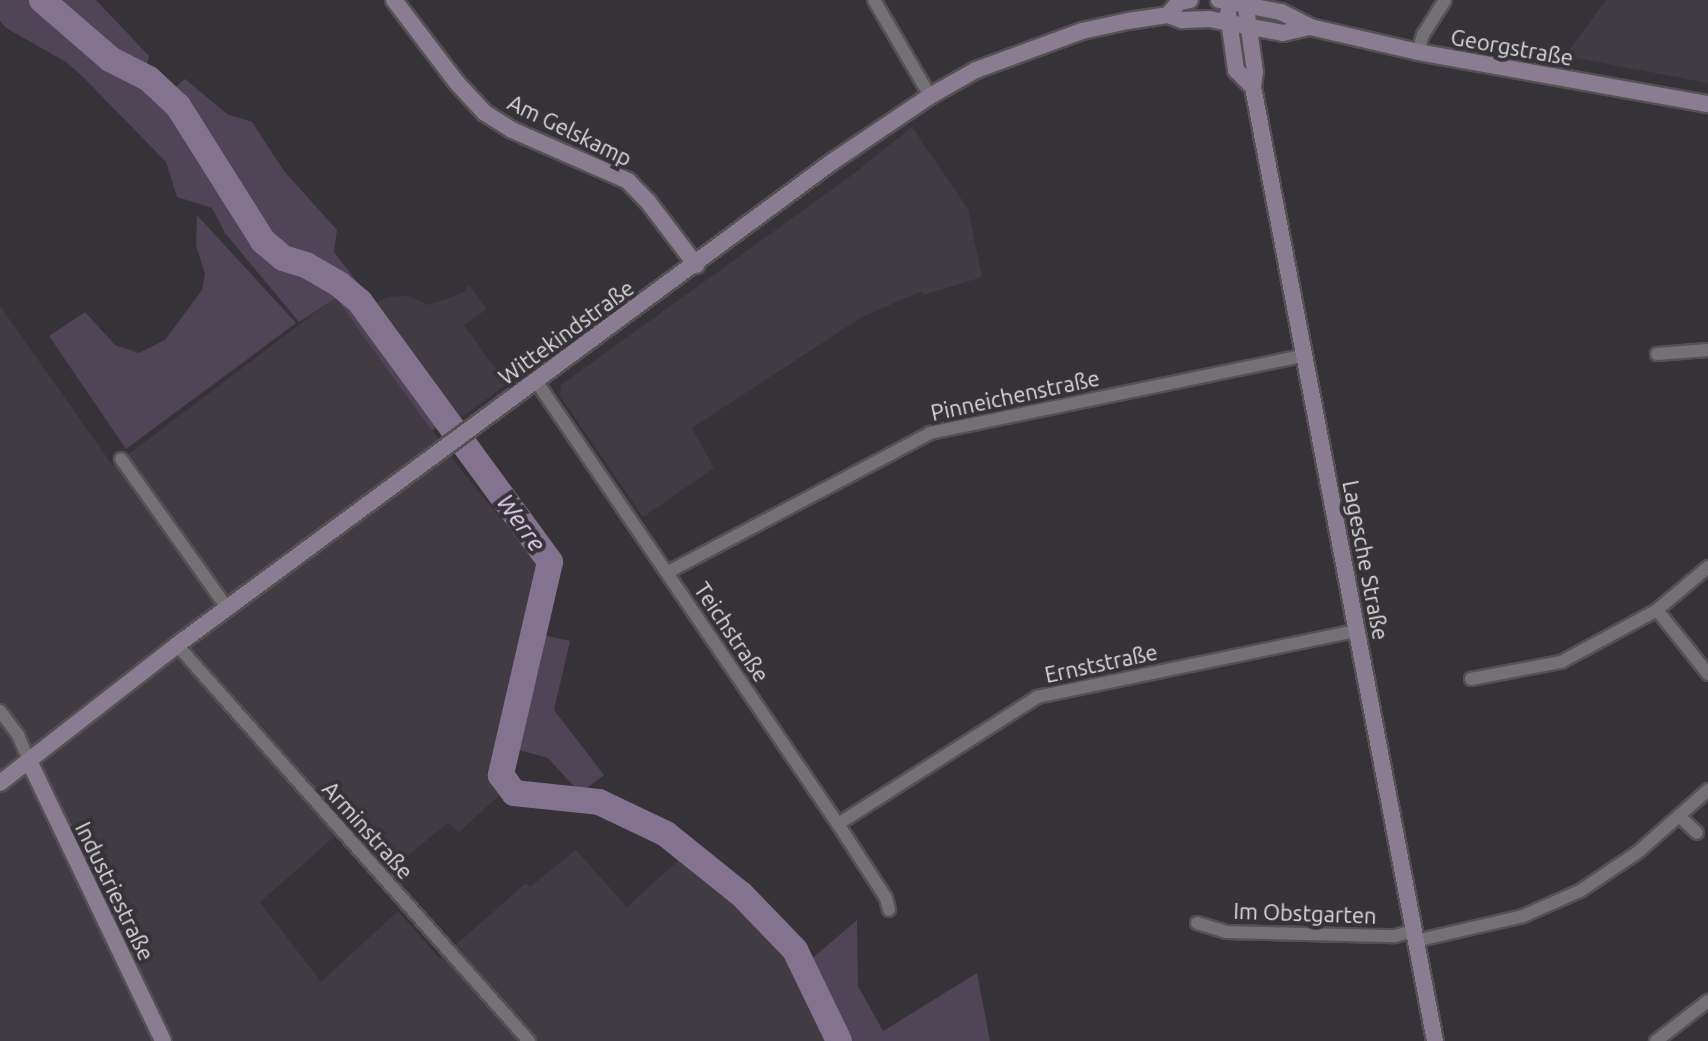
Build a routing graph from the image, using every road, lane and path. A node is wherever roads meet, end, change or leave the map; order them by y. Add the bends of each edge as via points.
1 (394, 0) edge
2 (874, 0) edge
3 (1190, 0) edge
4 (1219, 0) edge
5 (1226, 0) edge
6 (1445, 0) edge
7 (1245, 3) edge
8 (1168, 15) junction
9 (1228, 22) junction
10 (1249, 27) junction
11 (1310, 27) junction
12 (1418, 52) junction
13 (1253, 87) junction
14 (930, 96) junction
15 (1708, 104) edge
16 (696, 265) junction
17 (1708, 350) edge
18 (1657, 354) dead end
19 (1305, 355) junction
20 (536, 381) junction
21 (121, 459) dead end
22 (1708, 567) edge
23 (668, 572) junction
24 (228, 609) junction
25 (1657, 610) junction
26 (1357, 631) junction
27 (177, 645) junction
28 (1708, 674) edge
29 (1471, 679) dead end
30 (0, 711) edge
31 (29, 761) junction
32 (0, 783) edge
33 (1708, 790) edge
34 (1680, 817) junction
35 (838, 824) junction
36 (1697, 833) dead end
37 (889, 910) dead end
38 (1197, 923) dead end
39 (1414, 936) junction
40 (1708, 1001) edge
41 (163, 1041) edge
42 (529, 1041) edge
43 (1435, 1041) edge
44 (1656, 1041) edge

1 - 16 street, Am Gelskamp via 485,113 628,181
2 - 14 street
3 - 8 street, Wittekindstraße via 1179,2
4 - 5 street
5 - 7 street, Georgstraße
5 - 9 street, Lagesche Straße
6 - 12 street
7 - 10 street, Lagesche Straße
7 - 11 street, Georgstraße via 1291,15
8 - 9 street, Wittekindstraße
8 - 14 street, Wittekindstraße via 1082,31 976,70
9 - 10 street, Wittekindstraße
9 - 13 street, Lagesche Straße via 1236,70
10 - 11 street, Georgstraße via 1291,34
10 - 13 street, Lagesche Straße
11 - 12 street, Georgstraße
12 - 15 street, Georgstraße
13 - 19 street, Lagesche Straße
14 - 16 street, Wittekindstraße
16 - 20 street, Wittekindstraße
17 - 18 street
19 - 23 street, Pinneichenstraße via 930,433
19 - 26 street, Lagesche Straße
20 - 23 street, Teichstraße
20 - 24 street, Wittekindstraße
21 - 24 street
22 - 25 street
23 - 35 street, Teichstraße
24 - 27 street, Wittekindstraße
25 - 28 street
25 - 29 street via 1561,662
26 - 35 street, Ernststraße via 1037,697
26 - 39 street, Lagesche Straße
27 - 31 street, Wittekindstraße
27 - 42 street, Arminstraße
30 - 31 street
31 - 32 street, Wittekindstraße
31 - 41 street, Industriestraße
33 - 34 street, Im Obstgarten
34 - 36 street
34 - 39 street, Im Obstgarten via 1563,900 1523,916
35 - 37 street, Teichstraße
38 - 39 street, Im Obstgarten via 1226,932
39 - 43 street, Lagesche Straße
40 - 44 street

